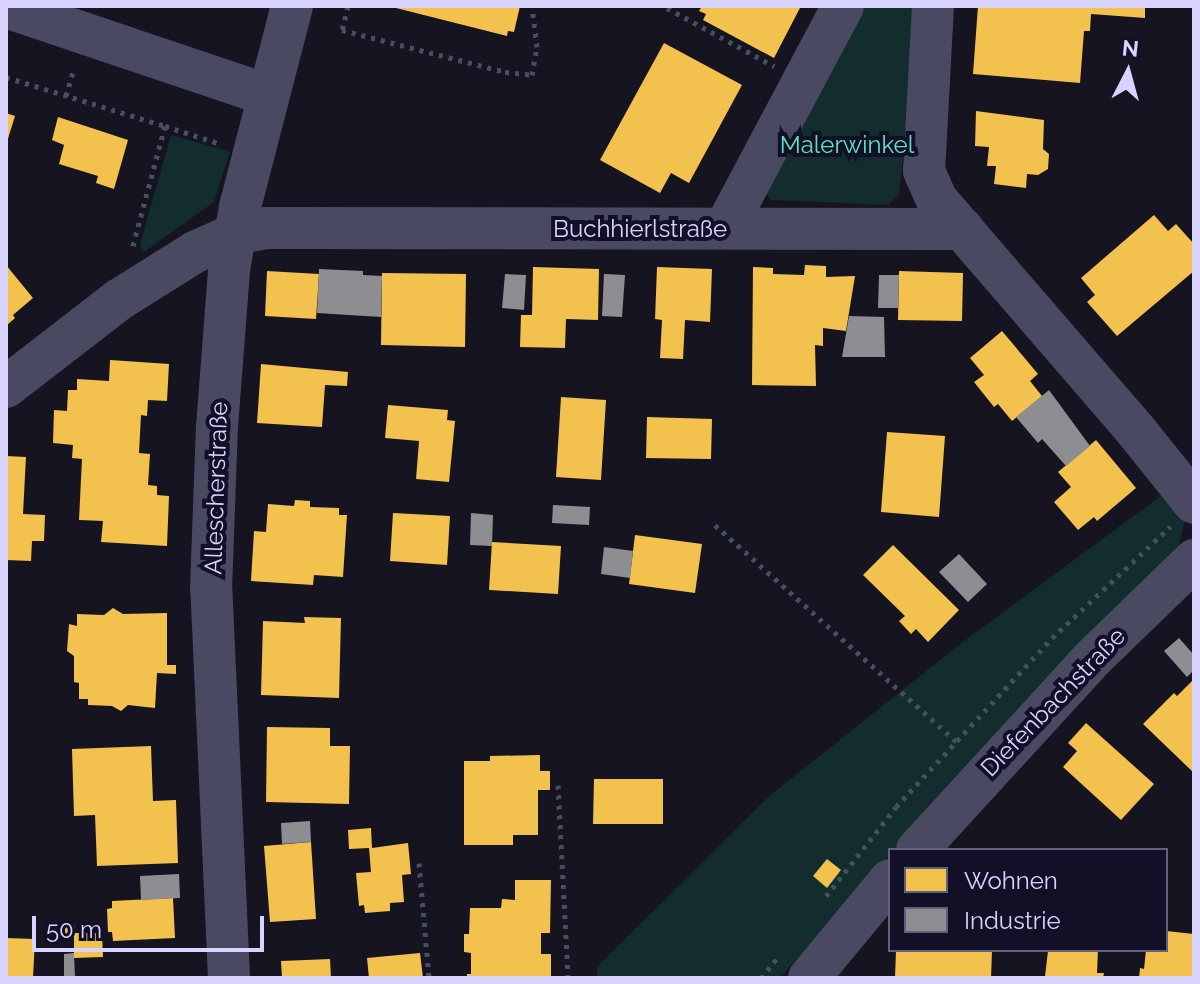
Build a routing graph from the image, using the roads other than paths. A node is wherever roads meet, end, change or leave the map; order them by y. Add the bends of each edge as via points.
1 (292, 6) edge
2 (843, 6) edge
3 (933, 6) edge
4 (6, 7) edge
5 (268, 95) junction
6 (725, 228) junction
7 (963, 229) junction
8 (235, 234) junction
9 (6, 387) edge
10 (1194, 503) edge
11 (1194, 560) edge
12 (919, 848) edge
13 (888, 882) edge
14 (229, 978) edge
15 (809, 978) edge

1 - 5 street, Allescherstraße
2 - 6 street
3 - 7 street via 924,171 937,200
4 - 5 street
5 - 8 street, Allescherstraße
6 - 7 street, Buchhierlstraße
6 - 8 street, Buchhierlstraße via 266,228
7 - 10 street
8 - 9 street, Buchhierlstraße via 145,283
8 - 14 street, Allescherstraße via 217,427 211,589
11 - 12 street, Diefenbachstraße via 1093,658
13 - 15 street

